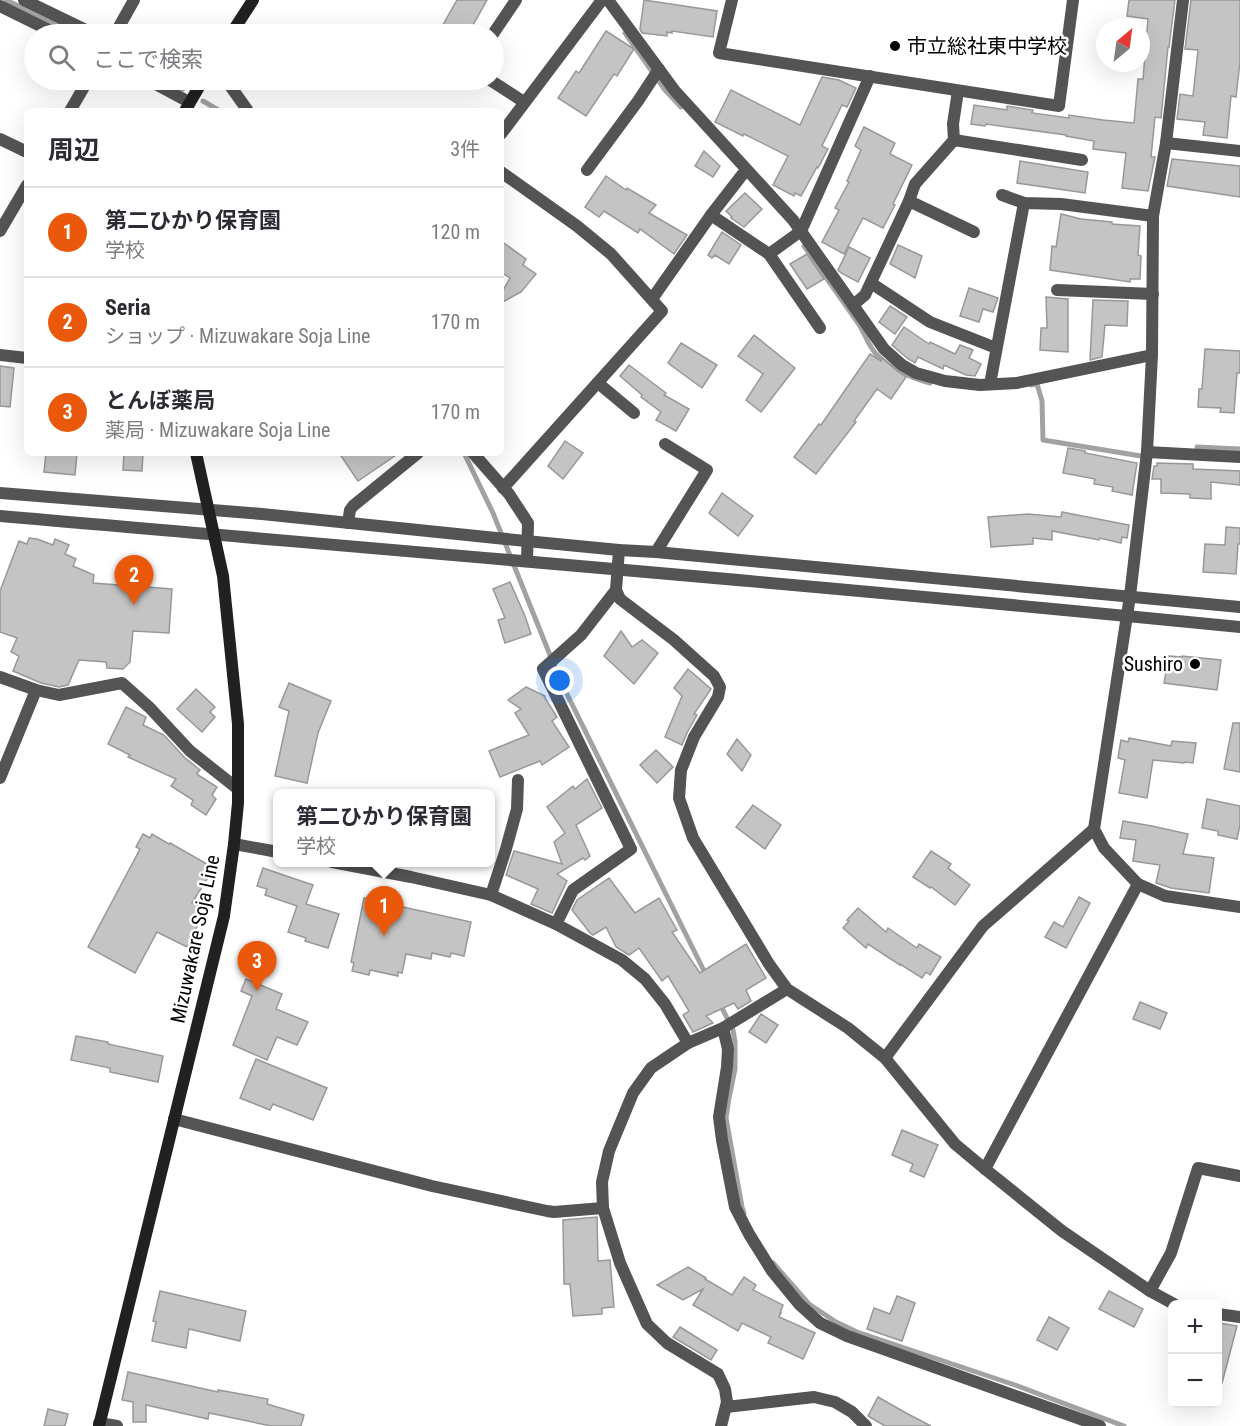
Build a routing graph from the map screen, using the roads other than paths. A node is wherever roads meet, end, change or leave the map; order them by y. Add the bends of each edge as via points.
1 (24, 0) edge
2 (134, 0) edge
3 (254, 0) edge
4 (516, 0) edge
5 (732, 0) edge
6 (1073, 0) edge
7 (1183, 0) edge
8 (604, 1) edge
9 (0, 6) edge
10 (37, 24) edge
11 (73, 24) edge
12 (121, 24) edge
13 (238, 24) edge
14 (500, 24) edge
15 (656, 73) junction
16 (870, 76) junction
17 (504, 89) edge
18 (82, 90) edge
19 (162, 90) edge
20 (197, 90) edge
21 (233, 90) edge
22 (958, 91) junction
23 (524, 102) junction
24 (187, 107) edge
25 (72, 108) edge
26 (246, 108) edge
27 (504, 130) edge
28 (0, 139) edge
29 (954, 140) junction
30 (1166, 143) junction
31 (24, 151) edge
32 (1240, 151) edge
33 (1082, 160) dead end
34 (587, 170) dead end
35 (744, 172) junction
36 (504, 174) edge
37 (24, 190) edge
38 (1002, 195) dead end
39 (909, 201) junction
40 (1024, 202) junction
41 (711, 215) junction
42 (1154, 216) junction
43 (0, 231) edge
44 (974, 232) dead end
45 (798, 234) junction
46 (769, 254) junction
47 (871, 283) junction
48 (1057, 290) dead end
49 (1153, 294) junction
50 (651, 299) junction
51 (852, 305) junction
52 (820, 328) dead end
53 (996, 348) junction
54 (0, 355) edge
55 (1152, 355) junction
56 (24, 358) edge
57 (598, 383) junction
58 (990, 384) junction
59 (634, 413) dead end
60 (665, 444) dead end
61 (197, 456) edge
62 (414, 456) edge
63 (476, 456) edge
64 (1146, 456) junction
65 (1240, 458) edge
66 (503, 488) junction
67 (0, 493) edge
68 (209, 510) junction
69 (0, 516) edge
70 (348, 523) junction
71 (214, 535) junction
72 (528, 541) junction
73 (619, 550) junction
74 (656, 552) junction
75 (523, 560) junction
76 (618, 569) junction
77 (616, 590) junction
78 (1130, 596) junction
79 (1240, 607) edge
80 (1127, 616) junction
81 (1240, 627) edge
82 (0, 677) edge
83 (36, 690) junction
84 (0, 778) edge
85 (518, 780) dead end
86 (238, 789) junction
87 (1094, 829) junction
88 (234, 844) junction
89 (273, 851) edge
90 (358, 867) edge
91 (1138, 884) junction
92 (491, 895) junction
93 (1240, 907) edge
94 (556, 924) junction
95 (787, 989) junction
96 (728, 1025) junction
97 (688, 1043) junction
98 (885, 1058) junction
99 (174, 1119) junction
100 (985, 1169) junction
101 (1240, 1176) edge
102 (603, 1208) junction
103 (1150, 1291) junction
104 (1168, 1302) edge
105 (1222, 1315) edge
106 (1240, 1317) edge
107 (726, 1407) junction
108 (99, 1425) edge
109 (117, 1426) edge
110 (721, 1426) edge
111 (866, 1426) edge
112 (1100, 1426) edge

1 - 11 street
2 - 12 street
3 - 13 main road
4 - 14 street
5 - 16 street via 719,53
6 - 22 street via 1059,106
7 - 30 street
8 - 15 street
8 - 23 street
9 - 10 street
15 - 34 street
15 - 35 street
16 - 22 street
16 - 45 street
17 - 23 street
18 - 25 street
19 - 24 street
20 - 24 main road
21 - 26 street
22 - 29 street
23 - 27 street
28 - 31 street
29 - 33 street
29 - 39 street via 915,184
30 - 32 street
30 - 42 street
35 - 41 street
35 - 45 street via 793,220
36 - 50 street via 611,254
37 - 43 street
38 - 40 street
39 - 44 street
39 - 47 street
40 - 42 street
40 - 53 street
41 - 46 street
41 - 50 street
42 - 49 street
45 - 46 street
45 - 51 street
46 - 52 street
47 - 51 street via 865,295
47 - 53 street via 930,322
48 - 49 street
49 - 55 street
50 - 57 street via 662,311
51 - 58 street via 884,349 902,365 945,381
53 - 58 street
54 - 56 street
55 - 58 street via 1017,383
55 - 64 street
57 - 59 street
57 - 66 street
60 - 74 street via 707,470
61 - 68 main road, Mizuwakare Soja Line
62 - 70 street via 352,507
63 - 66 street
64 - 65 street
64 - 78 street
66 - 72 street via 528,523
67 - 68 street
68 - 70 street
68 - 71 main road, Mizuwakare Soja Line
69 - 71 street
70 - 72 street
71 - 75 street
71 - 86 main road, Mizuwakare Soja Line via 223,576 238,724
72 - 73 street
72 - 75 street
73 - 74 street
73 - 76 street
74 - 78 street
75 - 76 street
76 - 77 street
76 - 80 street
77 - 94 street via 581,635 543,669 631,849 573,890
77 - 95 street via 620,599 714,676 720,687 681,770 679,798 693,838
78 - 79 street
78 - 80 street
80 - 81 street
80 - 87 street
82 - 83 street
83 - 84 street
83 - 86 street via 59,695 122,683 190,751
85 - 92 street via 517,809
86 - 88 main road, Mizuwakare Soja Line
87 - 91 street via 1104,848
87 - 98 street via 983,926
88 - 89 street
88 - 99 main road, Mizuwakare Soja Line via 224,916
90 - 92 street
91 - 93 street via 1165,896
91 - 100 street
92 - 94 street
94 - 97 street via 622,960 645,979
95 - 96 street
95 - 98 street via 848,1028
96 - 97 street
96 - 112 street via 728,1067 719,1117 735,1207 772,1271 799,1304 820,1323 847,1336
97 - 102 street via 651,1068 633,1094 609,1151 602,1182
98 - 100 street via 955,1144
99 - 102 street via 432,1186 547,1211
99 - 108 main road, Mizuwakare Soja Line
100 - 103 street via 1062,1231
101 - 103 street via 1198,1168 1171,1253
102 - 107 street via 620,1263 647,1324 667,1343 718,1374 725,1389
103 - 104 street
105 - 106 street
107 - 110 street
107 - 111 street via 814,1396 835,1401
108 - 109 street

